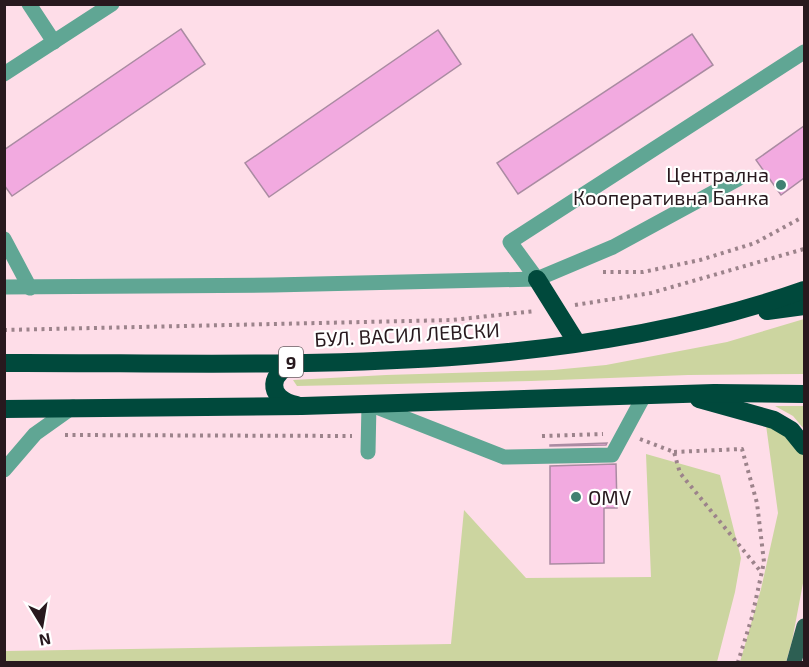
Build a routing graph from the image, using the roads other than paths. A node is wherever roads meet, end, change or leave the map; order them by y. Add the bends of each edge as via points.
1 (29, 4) edge
2 (112, 4) edge
3 (54, 42) junction
4 (804, 52) edge
5 (4, 74) edge
6 (738, 178) dead end
7 (4, 239) edge
8 (537, 279) junction
9 (4, 288) edge
10 (30, 288) junction
11 (804, 290) edge
12 (804, 306) edge
13 (706, 320) junction
14 (577, 343) junction
15 (303, 362) junction
16 (4, 363) edge
17 (804, 382) edge
18 (680, 393) junction
19 (714, 393) junction
20 (645, 394) junction
21 (804, 394) edge
22 (369, 404) junction
23 (302, 406) junction
24 (73, 408) junction
25 (4, 409) edge
26 (804, 446) edge
27 (368, 452) dead end
28 (4, 470) edge
29 (804, 626) edge
30 (794, 663) edge

1 - 3 lane
2 - 3 lane
3 - 5 lane
4 - 8 lane via 510,242
6 - 8 lane via 613,247
7 - 10 lane
8 - 10 lane
8 - 14 highway
9 - 10 lane
11 - 13 highway, БУЛ. ВАСИЛ ЛЕВСКИ / 9
12 - 13 highway
13 - 14 highway, БУЛ. ВАСИЛ ЛЕВСКИ / 9
14 - 15 highway, БУЛ. ВАСИЛ ЛЕВСКИ / 9 via 463,356
15 - 16 highway, БУЛ. ВАСИЛ ЛЕВСКИ / 9
15 - 23 highway via 284,367 275,381 279,397
17 - 19 highway
18 - 19 highway
18 - 20 highway, 9
18 - 26 highway, 9 via 774,420 791,430
19 - 21 highway
20 - 22 highway, 9
20 - 22 lane via 612,455 504,457
22 - 23 highway, 9
22 - 27 lane
23 - 24 highway, 9
24 - 25 highway, 9
24 - 28 lane via 34,434
29 - 30 main road

